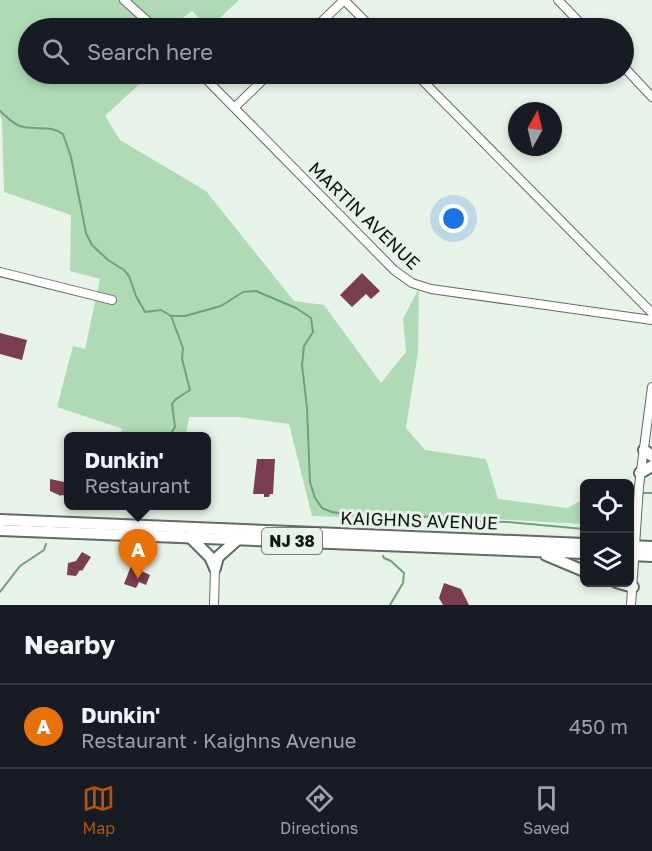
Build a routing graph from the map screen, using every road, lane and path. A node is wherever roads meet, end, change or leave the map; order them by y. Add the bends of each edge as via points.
1 (124, 0) edge
2 (344, 0) edge
3 (558, 0) edge
4 (144, 18) edge
5 (325, 18) edge
6 (362, 18) edge
7 (575, 18) edge
8 (634, 78) edge
9 (211, 84) edge
10 (259, 84) edge
11 (426, 84) edge
12 (652, 97) edge
13 (235, 107) junction
14 (0, 272) edge
15 (112, 300) dead end
16 (652, 313) edge
17 (652, 320) edge
18 (652, 387) edge
19 (648, 453) edge
20 (652, 466) edge
21 (640, 473) junction
22 (0, 520) edge
23 (0, 530) edge
24 (190, 537) junction
25 (238, 539) junction
26 (634, 541) edge
27 (580, 544) edge
28 (652, 547) edge
29 (537, 551) junction
30 (634, 551) edge
31 (634, 551) edge
32 (580, 553) edge
33 (652, 556) edge
34 (215, 568) junction
35 (580, 569) edge
36 (633, 587) edge
37 (214, 605) edge
38 (631, 605) edge

1 - 4 street
2 - 5 street
2 - 6 street
3 - 7 street
8 - 12 street
9 - 13 street, MARTIN AVENUE
10 - 13 street
11 - 16 street
13 - 17 street, MARTIN AVENUE via 394,270 414,284
14 - 15 street
18 - 19 street
19 - 21 street
20 - 21 highway
21 - 26 street
22 - 27 highway, KAIGHNS AVENUE / NJ 38
23 - 24 highway, KAIGHNS AVENUE / NJ 38
24 - 25 highway, KAIGHNS AVENUE / NJ 38
24 - 34 highway via 210,557
25 - 29 highway, KAIGHNS AVENUE / NJ 38
25 - 34 highway via 218,557
28 - 30 highway
29 - 32 highway, KAIGHNS AVENUE / NJ 38
29 - 35 highway
31 - 33 highway
34 - 37 street
36 - 38 street

